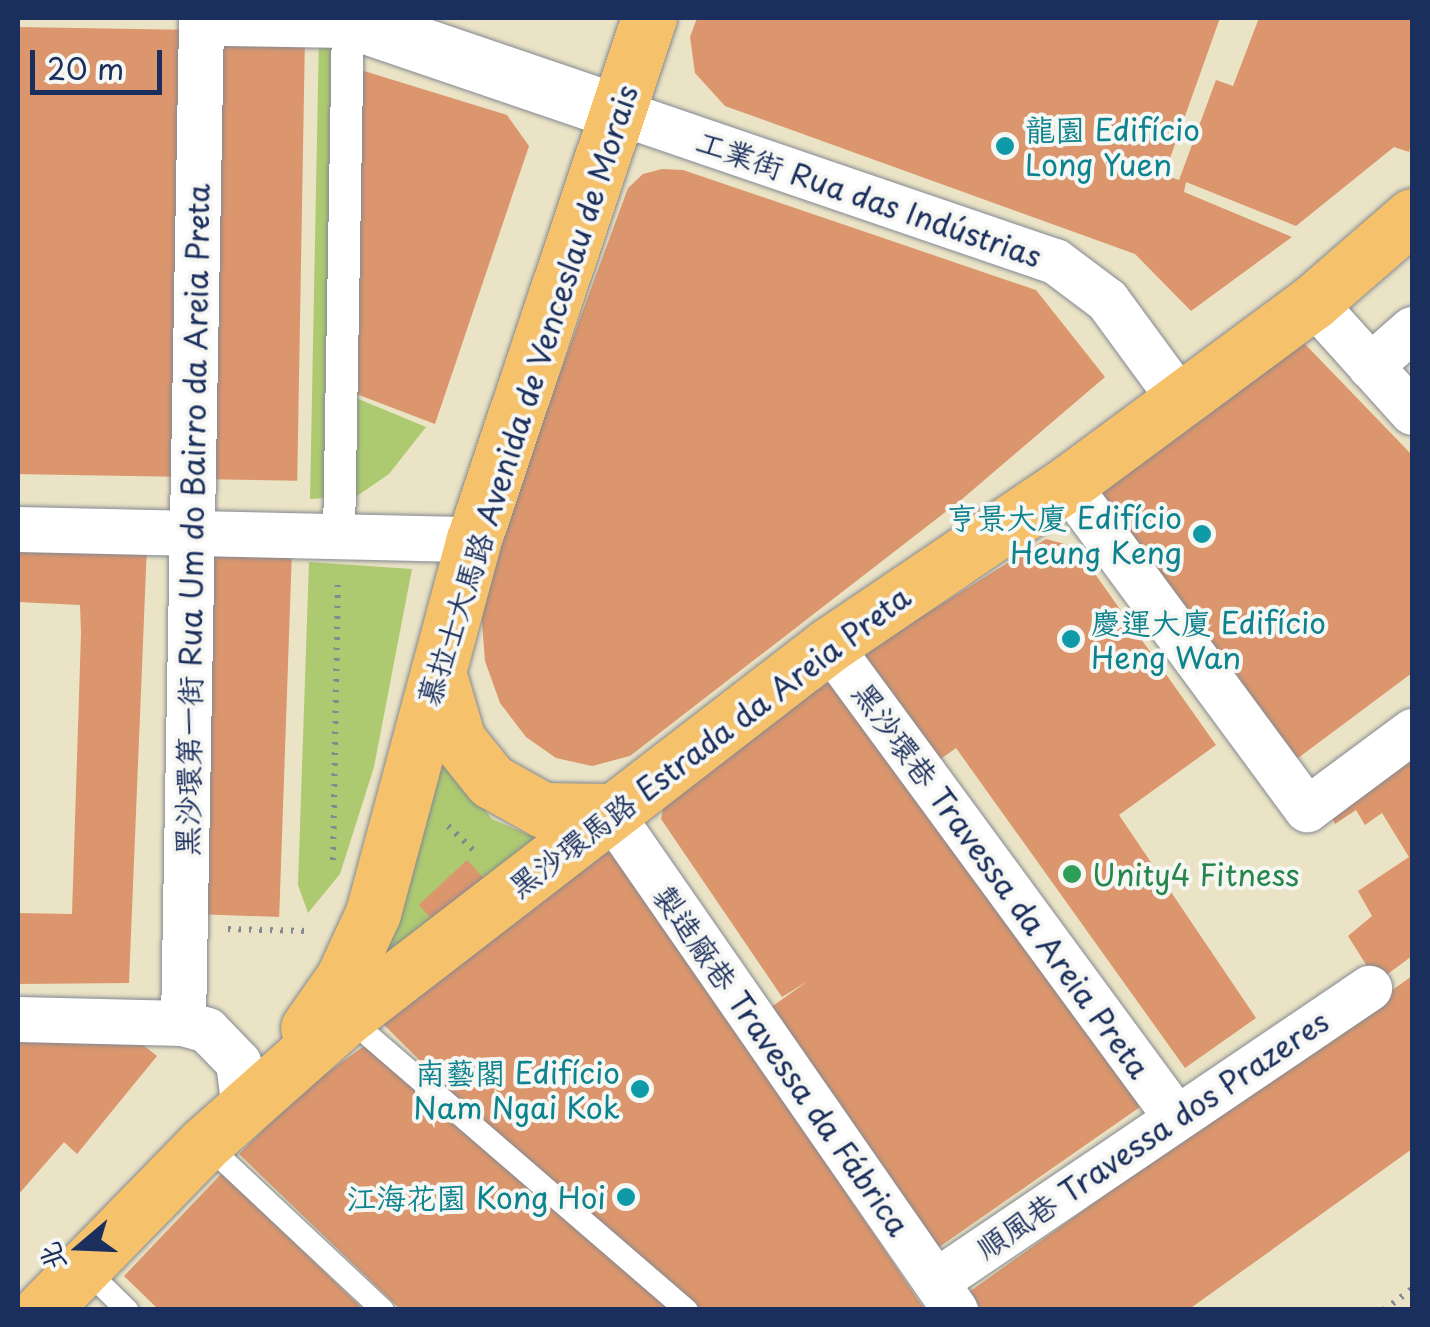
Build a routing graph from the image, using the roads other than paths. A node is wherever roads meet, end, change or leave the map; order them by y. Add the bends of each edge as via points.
1 (201, 18) edge
2 (225, 18) edge
3 (648, 18) edge
4 (348, 20) junction
5 (616, 111) junction
6 (1412, 216) edge
7 (1313, 302) junction
8 (1412, 329) edge
9 (1370, 366) junction
10 (1181, 400) junction
11 (1412, 412) edge
12 (1067, 484) junction
13 (18, 529) edge
14 (192, 533) junction
15 (339, 536) junction
16 (474, 539) junction
17 (830, 644) junction
18 (437, 665) junction
19 (1412, 731) edge
20 (609, 811) junction
21 (1369, 988) dead end
22 (18, 1019) edge
23 (183, 1023) junction
24 (323, 1028) junction
25 (226, 1044) junction
26 (236, 1116) junction
27 (1175, 1116) junction
28 (82, 1266) junction
29 (946, 1295) edge
30 (42, 1310) edge
31 (127, 1310) edge
32 (383, 1310) edge
33 (687, 1310) edge

1 - 14 street, 黑沙環第一街 Rua Um do Bairro da Areia Preta
2 - 4 street
3 - 5 main road, 慕拉士大馬路 Avenida de Venceslau de Morais
4 - 5 street
4 - 15 street
5 - 10 street, 工業街 Rua das Indústrias via 1054,261 1107,300
5 - 16 main road, 慕拉士大馬路 Avenida de Venceslau de Morais
6 - 7 main road, 黑沙環馬路 Estrada da Areia Preta
7 - 9 street
7 - 10 main road, 黑沙環馬路 Estrada da Areia Preta
8 - 9 street
9 - 11 street
10 - 12 main road, 黑沙環馬路 Estrada da Areia Preta
12 - 17 main road, 黑沙環馬路 Estrada da Areia Preta
12 - 19 street via 1307,809
13 - 14 street
14 - 15 street
14 - 23 street, 黑沙環第一街 Rua Um do Bairro da Areia Preta
15 - 16 street
16 - 18 main road, 慕拉士大馬路 Avenida de Venceslau de Morais
17 - 20 main road, 黑沙環馬路 Estrada da Areia Preta
17 - 27 street, 黑沙環巷 Travessa da Areia Preta
18 - 20 main road via 452,728 490,782 543,810
18 - 24 main road, 慕拉士大馬路 Avenida de Venceslau de Morais via 373,913
20 - 24 main road, 黑沙環馬路 Estrada da Areia Preta
20 - 29 street, 製造廠巷 Travessa da Fábrica
21 - 27 street, 順風巷 Travessa dos Prazeres
22 - 23 street
23 - 25 street
24 - 25 street via 249,1052
24 - 26 main road, 慕拉士大馬路 Avenida de Venceslau de Morais
24 - 33 lane
25 - 26 street via 238,1062
26 - 28 main road
26 - 32 lane
27 - 29 street, 順風巷 Travessa dos Prazeres
28 - 30 main road
28 - 31 lane

